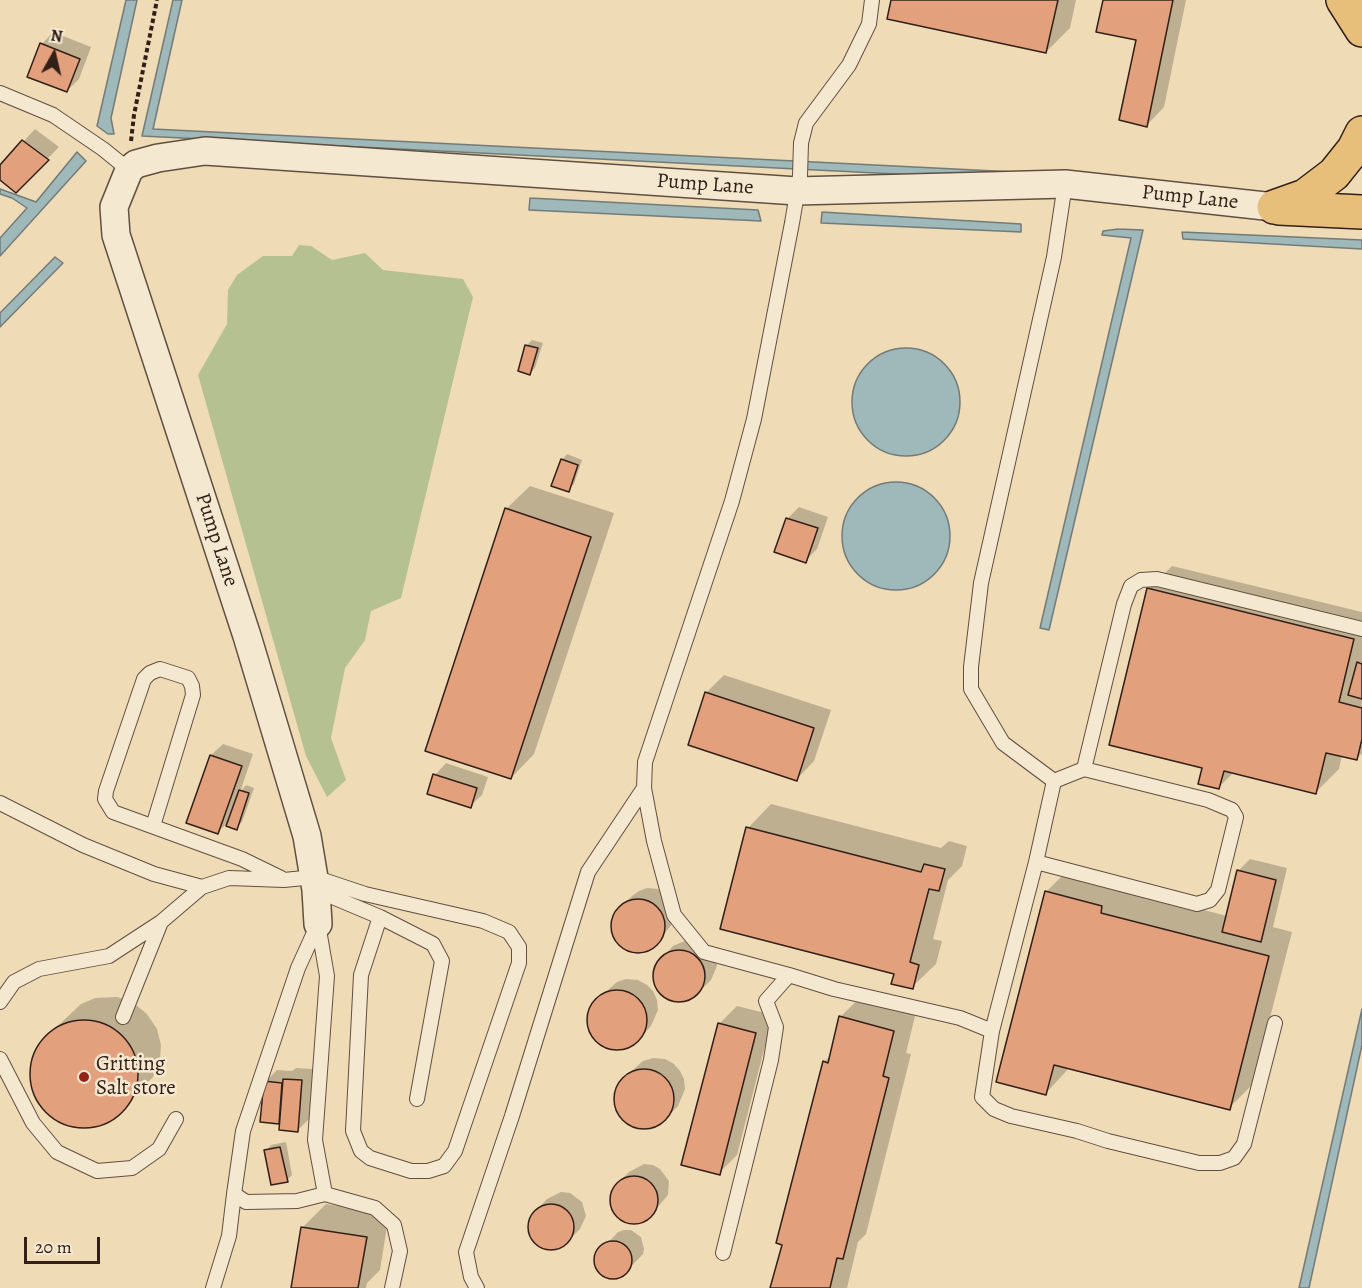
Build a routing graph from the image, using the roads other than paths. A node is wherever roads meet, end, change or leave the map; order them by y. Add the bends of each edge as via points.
1 (872, 0) edge
2 (1343, 0) edge
3 (1362, 30) edge
4 (0, 93) edge
5 (1362, 133) edge
6 (133, 167) junction
7 (799, 184) junction
8 (1065, 184) junction
9 (1274, 207) junction
10 (1362, 212) edge
11 (1362, 629) edge
12 (1084, 769) junction
13 (1054, 781) junction
14 (644, 788) junction
15 (0, 803) edge
16 (153, 826) junction
17 (1036, 862) junction
18 (284, 880) junction
19 (315, 884) junction
20 (202, 887) junction
21 (380, 917) junction
22 (161, 922) junction
23 (318, 924) junction
24 (789, 975) junction
25 (0, 1002) edge
26 (123, 1017) dead end
27 (1275, 1023) dead end
28 (992, 1031) junction
29 (0, 1059) edge
30 (417, 1100) dead end
31 (176, 1119) dead end
32 (234, 1194) junction
33 (325, 1194) junction
34 (723, 1253) dead end
35 (213, 1288) edge
36 (392, 1288) edge
37 (477, 1288) edge

1 - 7 lane via 869,24 860,46 806,123
2 - 3 main road
4 - 6 lane via 53,115
5 - 9 main road via 1334,174 1305,196
6 - 7 street, Pump Lane via 158,158 205,151
6 - 19 street, Pump Lane via 114,207 116,235 247,636 307,836
7 - 8 street, Pump Lane
7 - 14 lane via 754,419 732,501 645,762
8 - 9 street, Pump Lane
8 - 13 lane via 1054,256 981,583 971,667 972,689 1003,743
9 - 10 main road
11 - 12 lane via 1157,579 1141,580 1131,586 1124,604
12 - 13 lane
12 - 17 lane via 1208,800 1232,810 1236,817 1218,890 1210,900 1197,904
13 - 17 lane
14 - 24 lane via 674,915 704,952
14 - 37 lane via 588,872 466,1252
15 - 20 lane via 83,845 154,874
16 - 16 lane via 113,812 105,799 144,680 160,669 188,678 193,695
16 - 18 lane via 242,859
17 - 28 lane
18 - 19 lane
18 - 20 lane via 229,878
19 - 21 lane
19 - 21 lane via 483,921 509,932 519,947 519,963 455,1151 444,1166 428,1171 411,1171 370,1158 361,1151 352,1131 361,975
19 - 23 street, Pump Lane
20 - 22 lane
21 - 30 lane via 433,944 442,960
22 - 25 lane via 110,956 39,969 14,982
22 - 26 lane
23 - 32 lane via 298,968 243,1131
23 - 33 lane via 327,976 315,1140
24 - 28 lane via 960,1018
24 - 34 lane via 766,1001 776,1027 771,1060
27 - 28 lane via 1244,1144 1234,1158 1220,1163 1199,1163 994,1109 982,1097
29 - 31 lane via 33,1123 57,1152 98,1171 132,1168 159,1149
32 - 33 lane via 246,1202 297,1201
32 - 35 lane via 229,1236
33 - 36 lane via 375,1208 394,1225 400,1251

